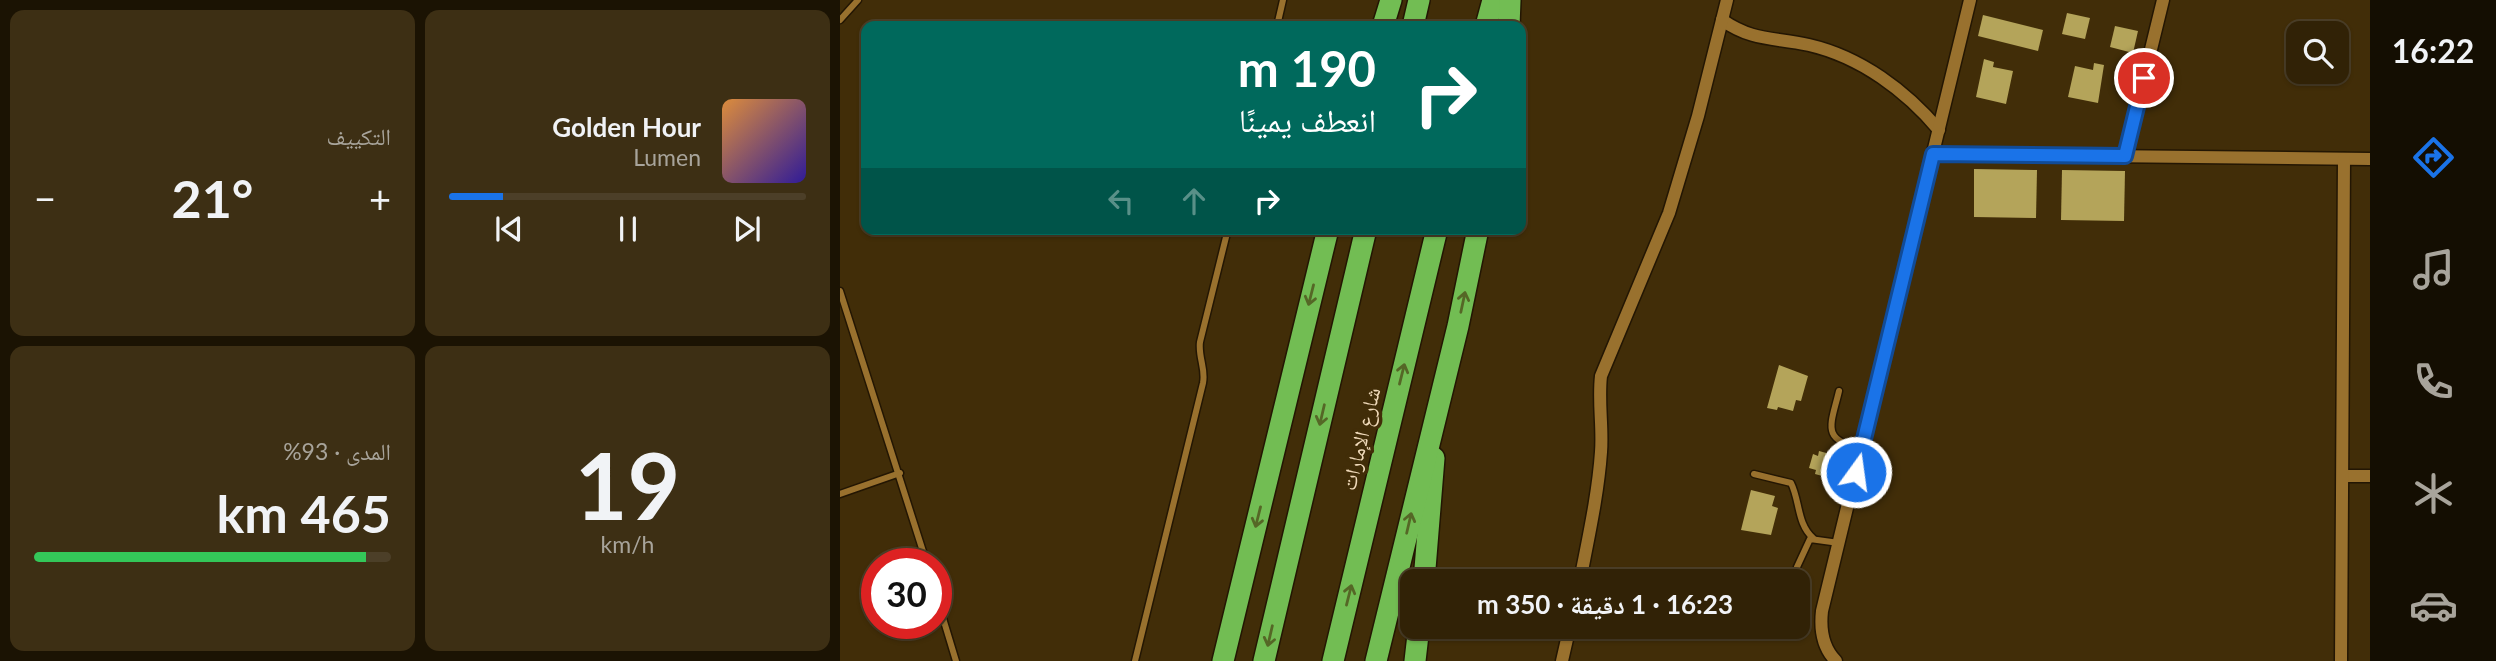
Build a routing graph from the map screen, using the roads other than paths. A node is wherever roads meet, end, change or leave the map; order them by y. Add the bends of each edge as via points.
1 (858, 0) edge
2 (1283, 0) edge
3 (1391, 0) edge
4 (1419, 0) edge
5 (1493, 0) edge
6 (1510, 0) edge
7 (1727, 0) edge
8 (1970, 0) edge
9 (2163, 0) edge
10 (840, 20) edge
11 (1722, 20) junction
12 (1278, 21) edge
13 (1385, 21) edge
14 (1414, 21) edge
15 (1487, 21) edge
16 (1509, 21) edge
17 (1939, 130) junction
18 (1933, 154) junction
19 (2125, 156) junction
20 (2344, 159) junction
21 (2370, 159) edge
22 (1227, 235) edge
23 (1327, 235) edge
24 (1365, 235) edge
25 (1436, 235) edge
26 (1477, 235) edge
27 (840, 291) edge
28 (1839, 391) dead end
29 (1431, 428) junction
30 (1862, 449) junction
31 (900, 473) junction
32 (1754, 474) dead end
33 (2343, 476) junction
34 (2370, 476) edge
35 (841, 494) edge
36 (1813, 538) junction
37 (1839, 543) junction
38 (922, 548) edge
39 (1797, 566) dead end
40 (1425, 569) edge
41 (1582, 569) edge
42 (949, 639) edge
43 (1418, 639) edge
44 (1567, 639) edge
45 (956, 661) edge
46 (1135, 661) edge
47 (1223, 661) edge
48 (1264, 661) edge
49 (1333, 661) edge
50 (1376, 661) edge
51 (1415, 661) edge
52 (1562, 661) edge
53 (1836, 661) edge
54 (2341, 661) edge

1 - 10 lane
2 - 12 lane
3 - 13 highway
4 - 14 highway
5 - 15 highway
6 - 16 highway
7 - 11 street
8 - 17 street
9 - 19 street
11 - 17 street via 1754,37 1810,45 1863,66 1906,95
11 - 41 street via 1669,213 1601,376 1599,474
17 - 18 street
18 - 19 street
18 - 30 street
19 - 20 street
20 - 21 street
20 - 33 street
22 - 46 lane via 1200,342 1203,383
23 -> 47 highway
24 -> 48 highway, شارع الإمارات
49 -> 25 highway, شارع الإمارات
29 -> 26 highway
27 - 31 lane
28 - 30 lane via 1832,435
29 - 40 highway via 1434,479
50 -> 29 highway
30 - 37 street
31 - 35 lane
31 - 38 lane
32 - 36 lane via 1791,483 1803,526
33 - 34 street
33 - 54 street
36 - 37 lane
36 - 39 lane
37 - 53 street via 1820,627
42 - 45 lane
43 - 51 highway
44 - 52 street

